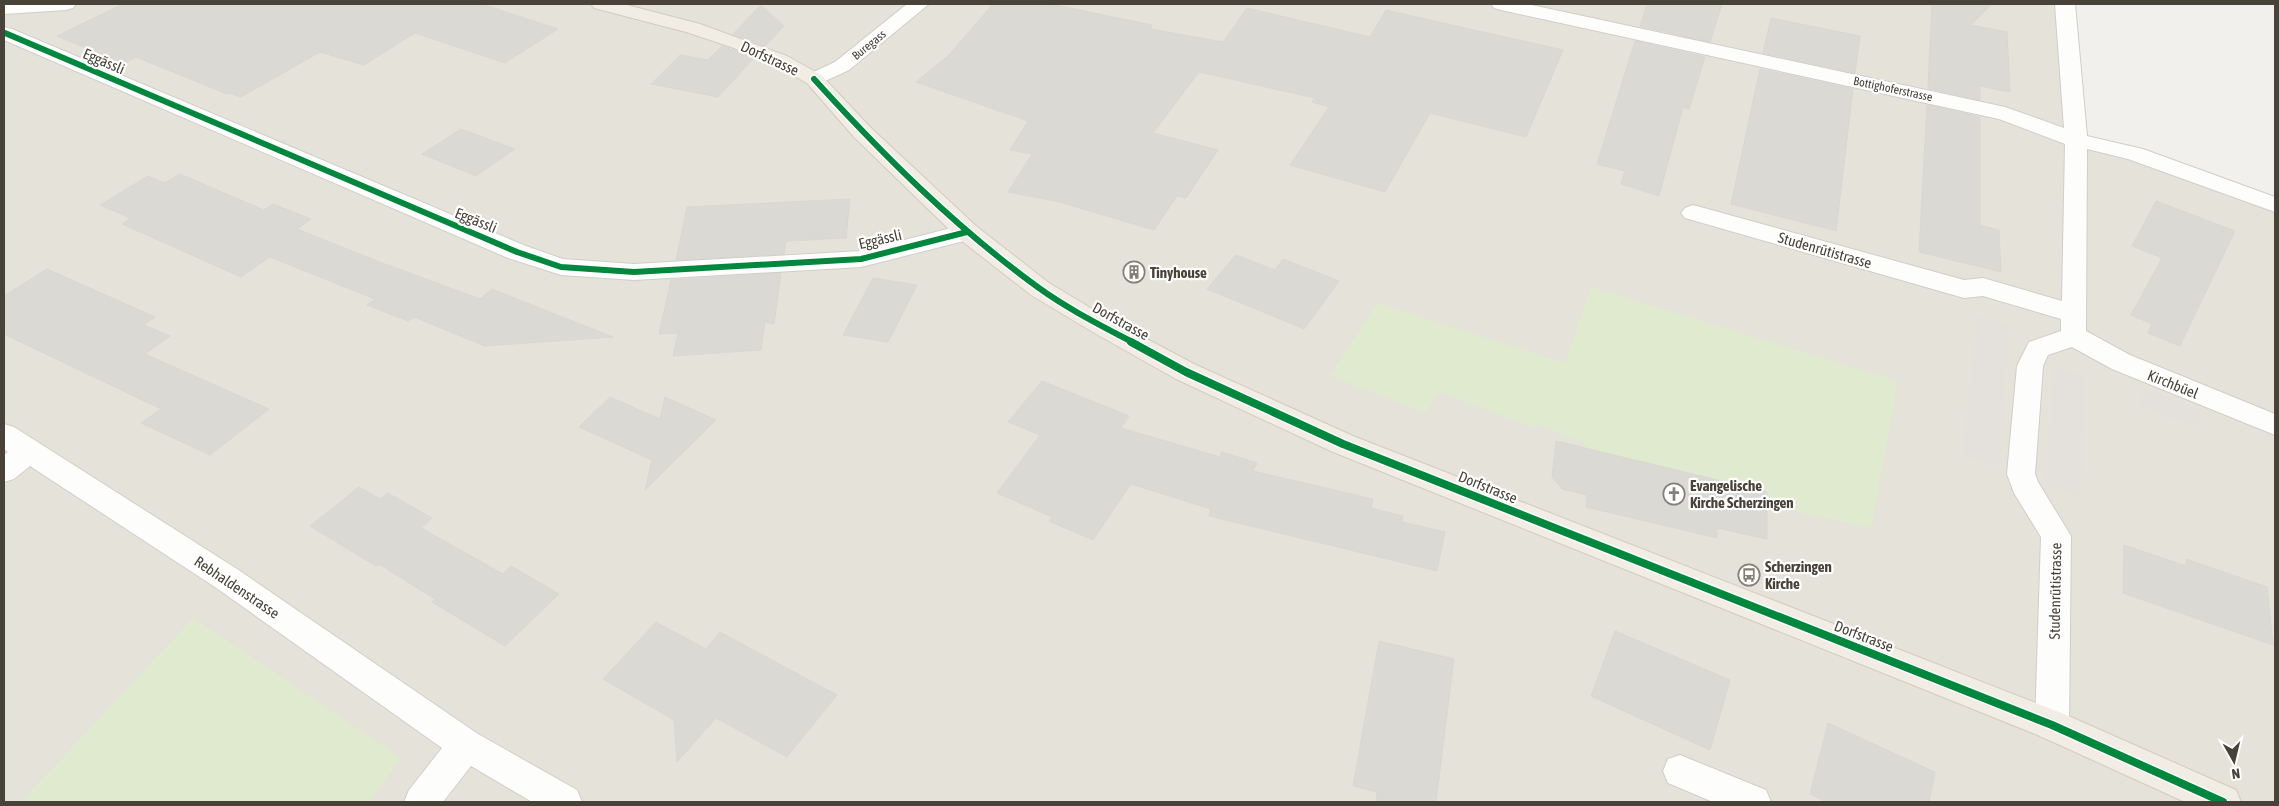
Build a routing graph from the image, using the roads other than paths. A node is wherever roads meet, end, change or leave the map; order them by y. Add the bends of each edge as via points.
1 (66, 4) edge
2 (600, 4) edge
3 (919, 4) edge
4 (1501, 4) edge
5 (2065, 4) edge
6 (33, 7) junction
7 (4, 8) edge
8 (4, 33) edge
9 (814, 79) junction
10 (2076, 140) junction
11 (2275, 205) edge
12 (1693, 212) dead end
13 (967, 232) junction
14 (2073, 325) junction
15 (2275, 425) edge
16 (16, 443) edge
17 (4, 471) edge
18 (2052, 725) junction
19 (466, 744) junction
20 (1680, 771) dead end
21 (422, 802) edge
22 (564, 802) edge
23 (1753, 802) edge
24 (2223, 802) edge

1 - 6 street
2 - 9 main road, Dorfstrasse via 738,43 780,60
3 - 9 street, Buregass via 842,66
4 - 10 street, Bottighoferstrasse via 2005,114
5 - 10 street
6 - 7 street
6 - 8 street
8 - 13 street, Eggässli via 444,222 561,267 634,272 861,259
9 - 13 main road, Dorfstrasse via 862,132
10 - 11 street, Bottighoferstrasse via 2135,154
10 - 14 street
12 - 14 street, Studenrütistrasse via 1964,289 1983,287
13 - 18 main road, Dorfstrasse via 1040,289 1100,325 1186,372 1343,444
14 - 15 street, Kirchbüel via 2121,362
14 - 18 street, Studenrütistrasse via 2038,350 2030,366 2021,474 2024,485 2056,536
16 - 17 street
16 - 19 street, Rebhaldenstrasse via 226,578
18 - 24 main road, Dorfstrasse
19 - 21 street
19 - 22 street, Rebhaldenstrasse
20 - 23 street

